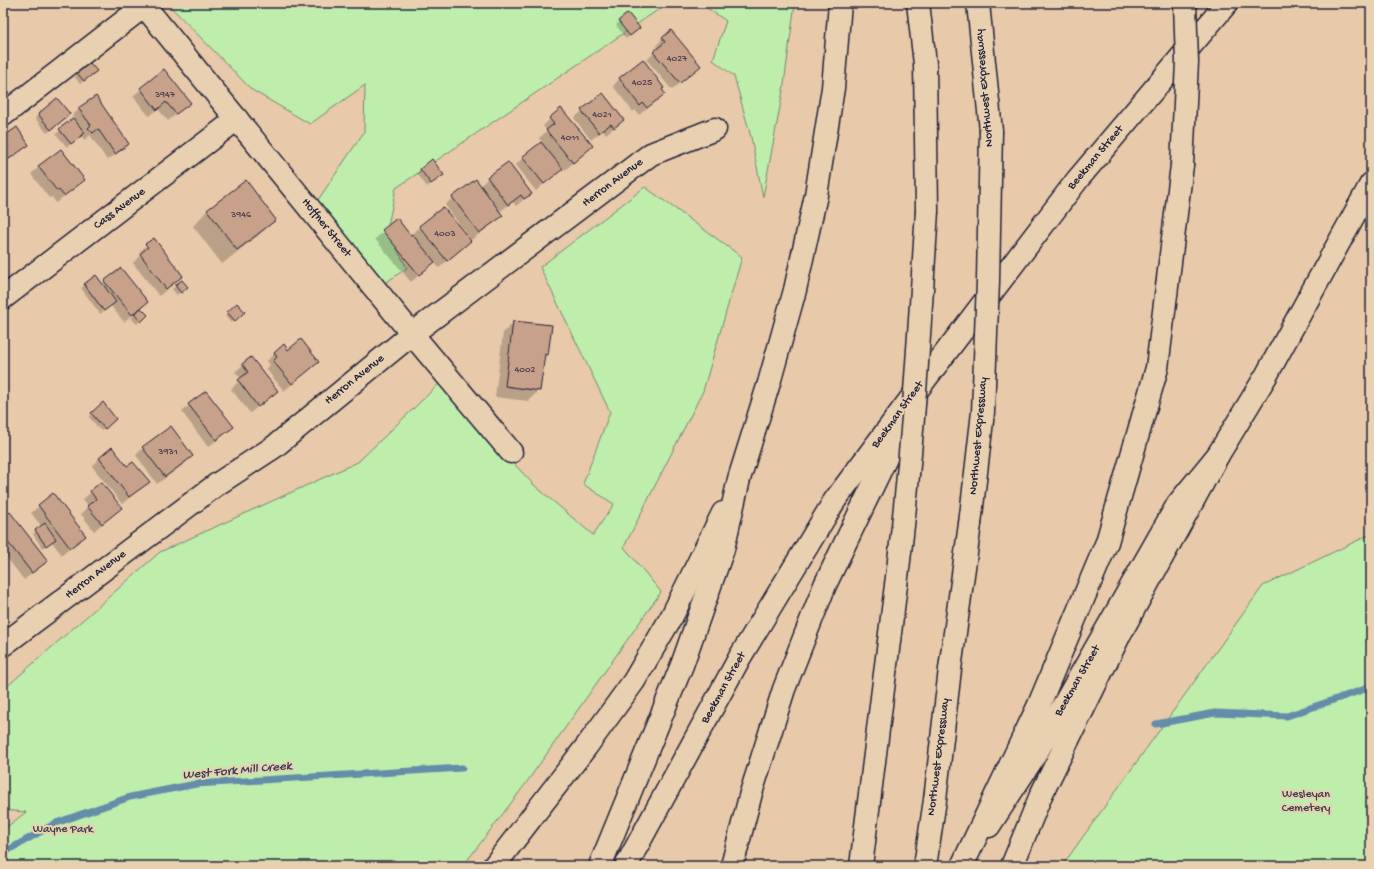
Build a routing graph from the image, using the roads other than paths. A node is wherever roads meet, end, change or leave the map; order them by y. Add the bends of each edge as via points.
1 (840, 3) edge
2 (918, 3) edge
3 (978, 3) edge
4 (1185, 3) edge
5 (1227, 3) edge
6 (143, 4) edge
7 (3, 115) edge
8 (238, 119) junction
9 (715, 129) dead end
10 (1371, 184) edge
11 (3, 298) edge
12 (412, 334) junction
13 (924, 381) junction
14 (511, 452) dead end
15 (1218, 455) junction
16 (739, 479) junction
17 (3, 645) edge
18 (494, 866) edge
19 (600, 866) edge
20 (626, 866) edge
21 (732, 866) edge
22 (861, 866) edge
23 (925, 866) edge
24 (962, 866) edge
25 (1012, 866) edge

1 - 16 main road via 833,88 816,195 795,290
2 - 22 main road, bridge via 925,64 927,211 904,520
3 - 23 main road, Northwest Expressway, bridge via 991,131 983,412
4 - 24 main road, bridge via 1187,62 1182,165 1157,368 1107,542 1038,707
5 - 13 main road, Beekman Street via 1078,179
6 - 7 main road
6 - 8 main road, Hoffner Street
8 - 11 main road, Cass Avenue
8 - 12 main road, Hoffner Street
9 - 12 main road, Herron Avenue via 651,154
10 - 15 main road, Beekman Street via 1266,376
12 - 14 main road, Hoffner Street
12 - 17 main road, Herron Avenue via 274,447 216,485
13 - 20 main road, Beekman Street via 831,507 740,658
13 - 21 main road via 825,585 784,689 751,793
15 - 24 main road, Beekman Street via 1178,504 1036,755
15 - 25 main road via 1120,634 1041,795
16 - 18 main road via 672,616 634,680
16 - 19 main road via 723,550 685,658

